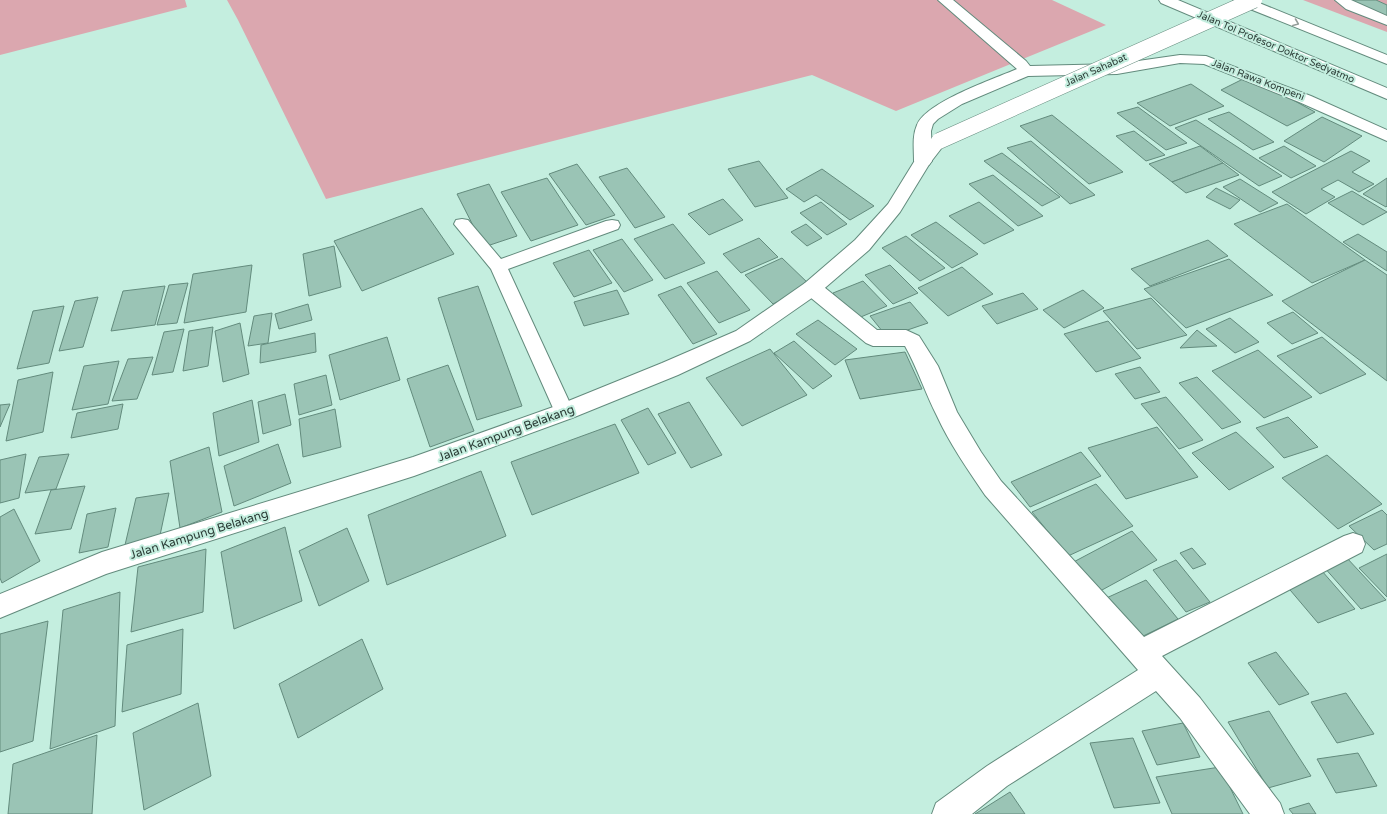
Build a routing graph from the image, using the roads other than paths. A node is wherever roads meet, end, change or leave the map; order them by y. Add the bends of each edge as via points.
1 (945, 0) edge
2 (1166, 0) edge
3 (1240, 0) edge
4 (1254, 0) edge
5 (1342, 0) edge
6 (1387, 21) edge
7 (1387, 60) edge
8 (1026, 71) junction
9 (1387, 94) edge
10 (1387, 136) edge
11 (939, 141) joint
12 (923, 161) junction
13 (462, 224) dead end
14 (612, 225) dead end
15 (498, 266) junction
16 (812, 288) junction
17 (564, 412) junction
18 (1354, 544) dead end
19 (0, 606) edge
20 (1150, 663) junction
21 (947, 814) edge
22 (1269, 814) edge

1 - 8 main road
2 - 9 main road, Jalan Tol Profesor Doktor Sedyatmo
3 -> 7 main road
4 - 11 main road, Jalan Sahabat, bridge
5 - 6 main road
8 - 10 main road, Jalan Rawa Kompeni via 1117,69 1180,59 1206,60 1305,99
8 - 12 main road via 963,98 928,118 923,128
11 - 12 main road, Jalan Kampung Belakang
12 - 16 main road, Jalan Kampung Belakang via 894,208 862,245
13 - 15 lane
14 - 15 lane
15 - 17 lane
16 - 17 main road, Jalan Kampung Belakang via 743,336
16 - 20 main road via 873,338 906,338 912,341 927,366 946,415 993,488
17 - 19 main road, Jalan Kampung Belakang via 414,466 102,564
18 - 20 main road
20 - 21 main road
20 - 22 main road via 1190,708

